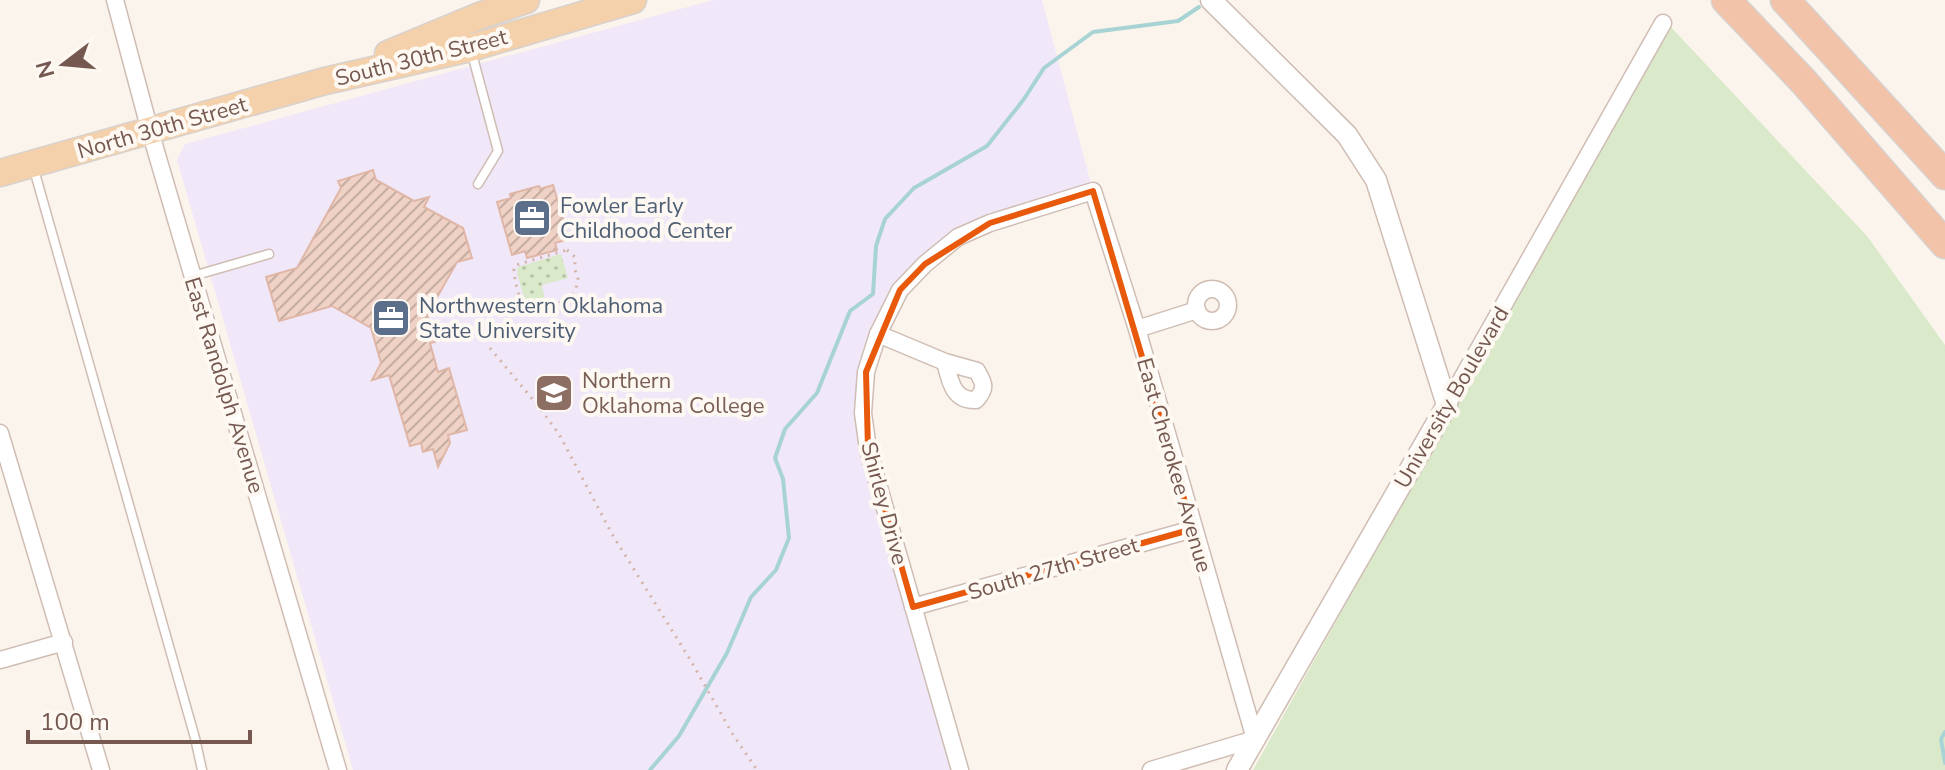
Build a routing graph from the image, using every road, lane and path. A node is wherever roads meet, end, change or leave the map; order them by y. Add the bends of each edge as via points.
1 (115, 0) edge
2 (526, 0) edge
3 (633, 0) edge
4 (1211, 0) edge
5 (1726, 0) edge
6 (1785, 0) edge
7 (1663, 23) dead end
8 (466, 35) junction
9 (325, 81) joint
10 (150, 131) junction
11 (32, 164) junction
12 (0, 173) edge
13 (1945, 175) edge
14 (478, 184) dead end
15 (1093, 191) joint
16 (1945, 244) edge
17 (541, 251) dead end
18 (269, 254) dead end
19 (542, 257) junction
20 (192, 276) junction
21 (1197, 310) dead end
22 (1137, 329) junction
23 (878, 334) junction
24 (490, 348) dead end
25 (945, 362) dead end
26 (1447, 405) junction
27 (0, 433) edge
28 (1193, 529) junction
29 (913, 607) junction
30 (64, 642) junction
31 (0, 660) edge
32 (1255, 739) junction
33 (101, 770) edge
34 (202, 770) edge
35 (338, 770) edge
36 (757, 770) edge
37 (960, 770) edge
38 (1151, 770) edge
39 (1237, 770) edge

1 - 10 street, East Randolph Avenue
2 - 8 main road, South 30th Street
3 - 8 main road, South 30th Street
4 - 26 street via 1347,135 1376,180
5 - 16 highway
6 - 13 highway
7 - 26 street, University Boulevard
8 - 9 main road, South 30th Street
8 - 14 lane via 498,151
9 - 10 main road, North 30th Street
10 - 11 main road, North 30th Street
10 - 20 street, East Randolph Avenue
11 - 12 main road, North 30th Street
11 - 34 lane
15 - 22 street, East Cherokee Avenue
15 - 23 street, Shirley Drive via 958,237 900,290
17 - 19 path
18 - 20 lane
19 - 19 path via 570,252 578,283 567,300 530,314 523,307 513,270
20 - 35 street, East Randolph Avenue
21 - 22 street
22 - 28 street, East Cherokee Avenue
23 - 25 street
23 - 29 street, Shirley Drive via 866,372 863,413 868,449
24 - 36 path via 559,434 612,534
26 - 32 street, University Boulevard
27 - 30 street
28 - 29 street, South 27th Street
28 - 32 street, East Cherokee Avenue
29 - 37 street, Shirley Drive
30 - 31 street
30 - 33 street
32 - 38 street
32 - 39 street, University Boulevard

